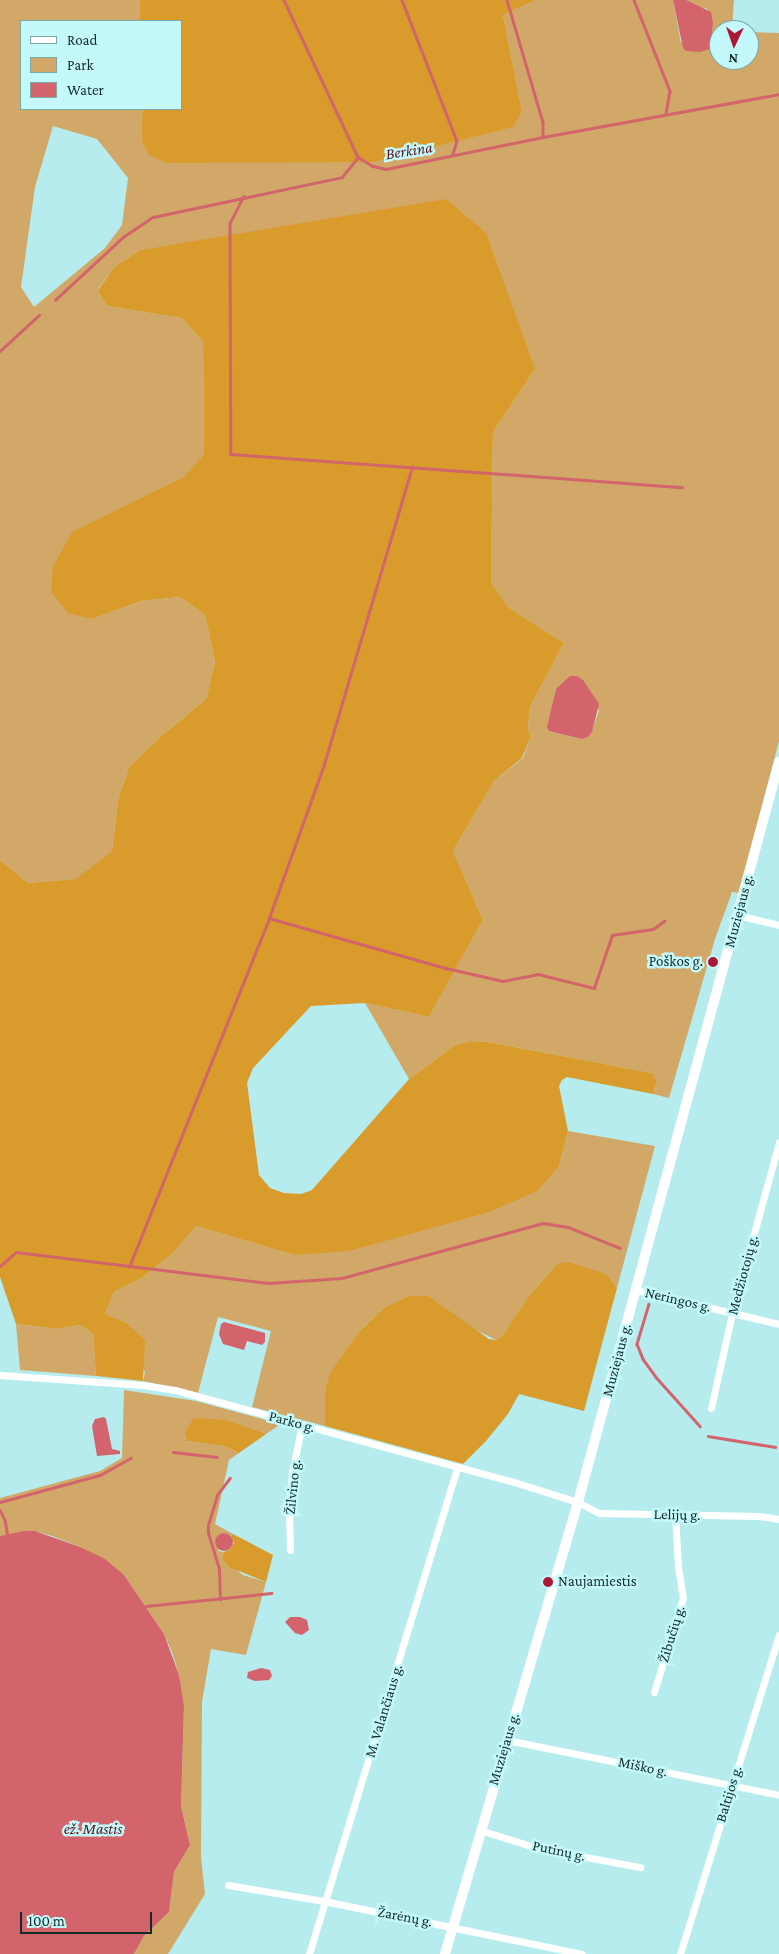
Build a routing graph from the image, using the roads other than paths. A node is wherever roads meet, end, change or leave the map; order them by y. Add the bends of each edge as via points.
1 (779, 762) edge
2 (737, 916) junction
3 (779, 925) edge
4 (779, 1142) edge
5 (636, 1290) junction
6 (732, 1313) junction
7 (779, 1324) edge
8 (0, 1375) edge
9 (711, 1408) dead end
10 (302, 1424) junction
11 (457, 1468) junction
12 (578, 1502) junction
13 (675, 1514) junction
14 (779, 1519) edge
15 (290, 1550) dead end
16 (779, 1635) edge
17 (654, 1692) dead end
18 (507, 1740) junction
19 (732, 1786) junction
20 (779, 1795) edge
21 (480, 1830) junction
22 (640, 1867) dead end
23 (228, 1885) dead end
24 (324, 1901) junction
25 (453, 1926) junction
26 (308, 1954) edge
27 (445, 1954) edge
28 (582, 1954) edge
29 (680, 1954) edge

1 - 2 main road, Muziejaus g.
2 - 3 street
2 - 5 main road, Muziejaus g.
4 - 6 street, Medžiotojų g.
5 - 6 street, Neringos g.
5 - 12 main road, Muziejaus g.
6 - 7 street, Neringos g.
6 - 9 street, Medžiotojų g.
8 - 10 street, Parko g. via 175,1390
10 - 11 street, Parko g.
10 - 15 street, Žilvino g. via 292,1473
11 - 12 street, Parko g.
11 - 24 street, M. Valančiaus g.
12 - 13 street, Lelijų g. via 599,1513
12 - 18 main road, Muziejaus g.
13 - 14 street, Lelijų g.
13 - 17 street, Žibučių g. via 683,1598
16 - 19 street, Baltijos g.
18 - 19 street, Miško g.
18 - 21 main road, Muziejaus g.
19 - 20 street, Miško g.
19 - 29 street, Baltijos g.
21 - 22 street, Putinų g. via 536,1848
21 - 25 main road, Muziejaus g.
23 - 24 street, Žarėnų g.
24 - 25 street, Žarėnų g.
24 - 26 street, M. Valančiaus g.
25 - 27 main road, Muziejaus g.
25 - 28 street, Žarėnų g.

